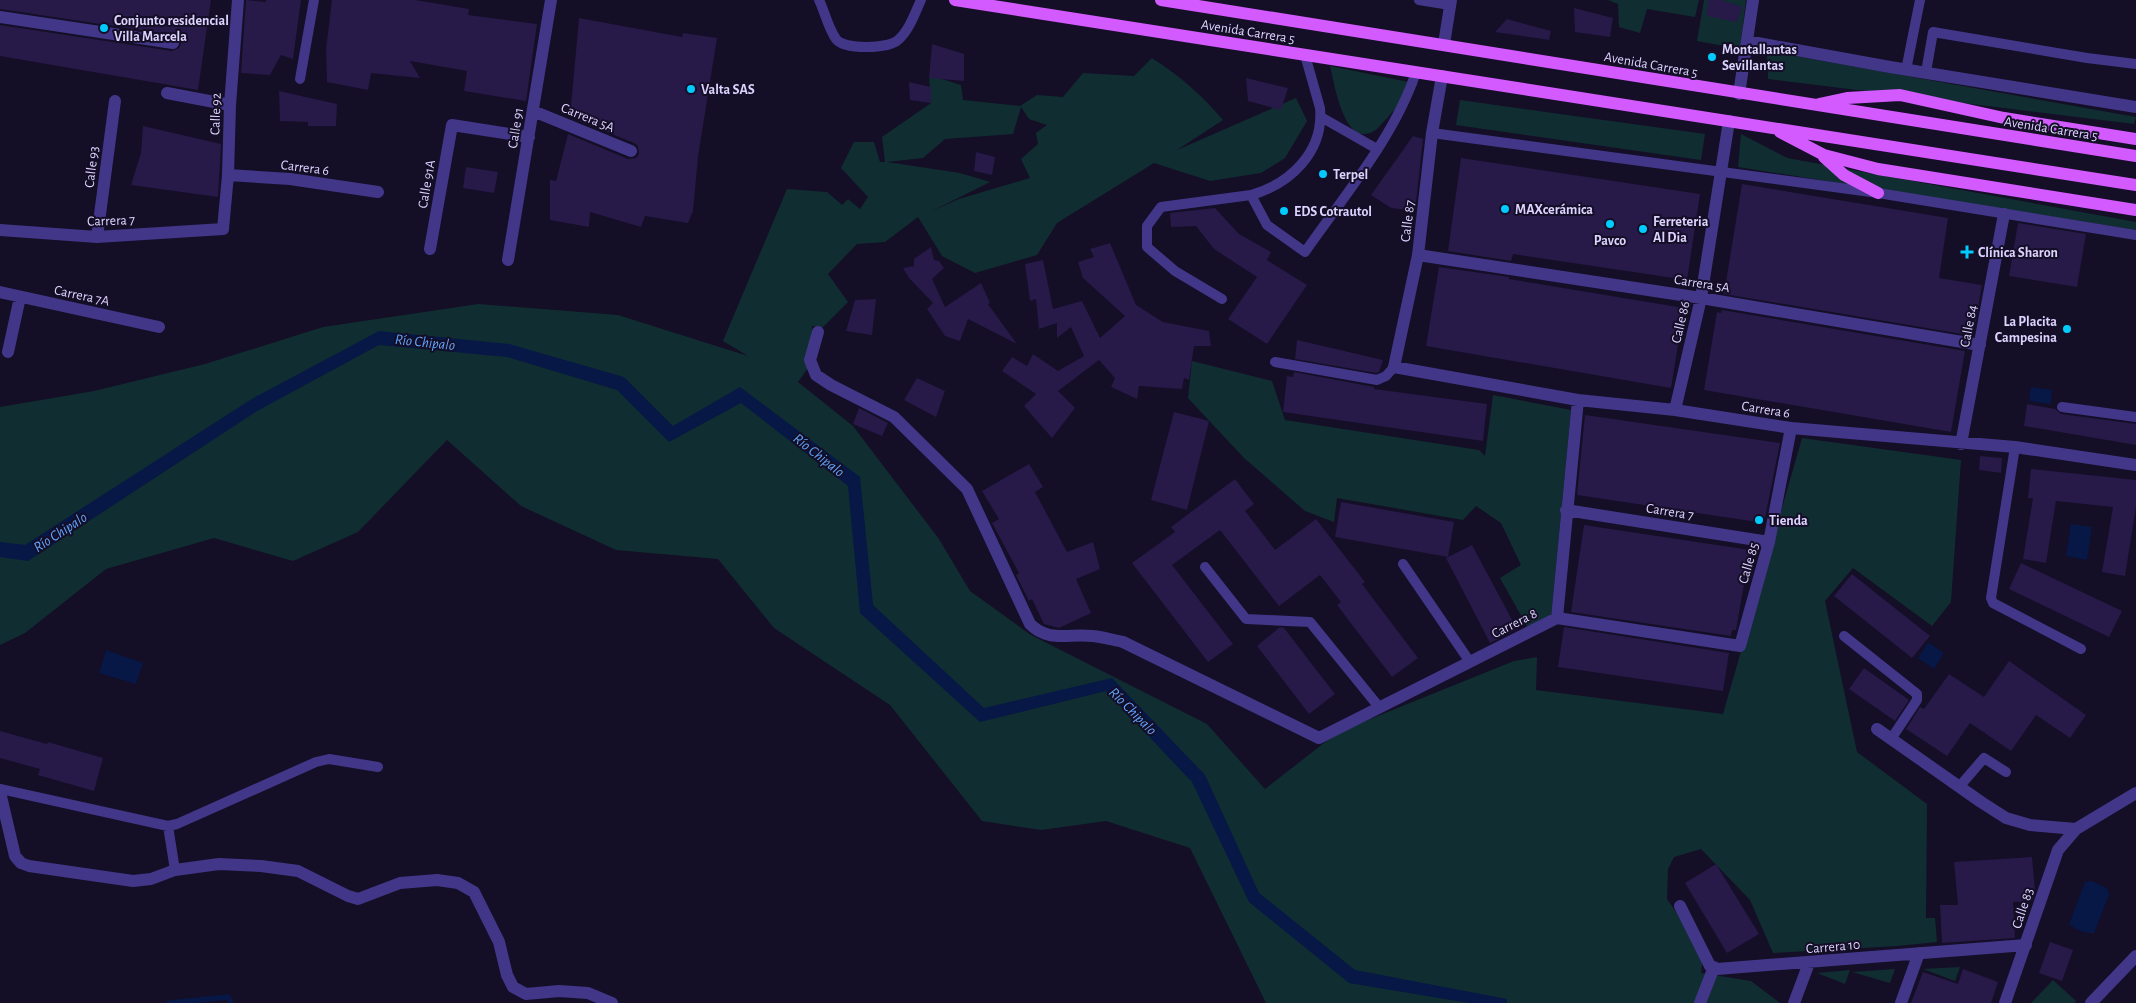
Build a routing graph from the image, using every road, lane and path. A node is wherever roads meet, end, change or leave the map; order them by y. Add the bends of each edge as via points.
1 (238, 0) edge
2 (314, 0) edge
3 (551, 0) edge
4 (819, 0) edge
5 (920, 0) edge
6 (955, 0) edge
7 (1161, 0) edge
8 (1420, 0) edge
9 (1753, 0) edge
10 (1920, 0) edge
11 (1450, 2) edge
12 (0, 17) edge
13 (1748, 41) junction
14 (174, 43) dead end
15 (1444, 44) junction
16 (1304, 55) junction
17 (2136, 64) edge
18 (1906, 70) junction
19 (1416, 72) junction
20 (1926, 72) junction
21 (1442, 76) junction
22 (300, 79) dead end
23 (167, 93) dead end
24 (1739, 94) junction
25 (115, 101) dead end
26 (230, 105) junction
27 (1812, 106) junction
28 (2136, 107) edge
29 (533, 111) junction
30 (1321, 117) junction
31 (1729, 121) junction
32 (1773, 128) junction
33 (1432, 133) junction
34 (2103, 134) junction
35 (2136, 134) edge
36 (529, 137) junction
37 (2136, 138) edge
38 (1377, 149) junction
39 (632, 151) dead end
40 (1817, 151) junction
41 (2136, 156) edge
42 (1720, 172) junction
43 (228, 176) junction
44 (2136, 185) edge
45 (378, 192) dead end
46 (1878, 194) junction
47 (1250, 195) junction
48 (2136, 210) edge
49 (2004, 214) junction
50 (223, 229) joint
51 (0, 230) edge
52 (2136, 235) edge
53 (98, 237) junction
54 (430, 249) dead end
55 (1418, 255) junction
56 (508, 260) dead end
57 (0, 292) edge
58 (20, 297) junction
59 (1701, 298) junction
60 (1222, 299) dead end
61 (159, 326) dead end
62 (818, 332) dead end
63 (1980, 345) junction
64 (8, 352) dead end
65 (1275, 362) dead end
66 (1394, 367) junction
67 (1578, 400) junction
68 (2062, 407) dead end
69 (1675, 410) junction
70 (2136, 417) edge
71 (1791, 428) junction
72 (1961, 444) junction
73 (2015, 447) junction
74 (2136, 465) edge
75 (1566, 510) junction
76 (1769, 542) junction
77 (1403, 564) dead end
78 (1205, 568) dead end
79 (1557, 618) junction
80 (1844, 636) dead end
81 (1740, 646) joint
82 (2081, 649) dead end
83 (1470, 662) junction
84 (1379, 707) junction
85 (1877, 729) dead end
86 (1891, 739) junction
87 (378, 767) dead end
88 (2006, 772) dead end
89 (1960, 787) junction
90 (0, 790) edge
91 (2136, 793) edge
92 (168, 826) junction
93 (2076, 829) junction
94 (175, 870) junction
95 (1680, 906) dead end
96 (2026, 945) junction
97 (1919, 953) junction
98 (2136, 956) edge
99 (1809, 963) junction
100 (1714, 967) junction
101 (612, 1003) edge
102 (1700, 1003) edge
103 (1794, 1003) edge
104 (1901, 1003) edge
105 (2005, 1003) edge
106 (2091, 1003) edge

1 - 26 street, Calle 92
2 - 22 lane
3 - 29 street, Calle 91
4 - 5 lane via 836,40 846,46 886,46 898,40 911,22
6 - 16 main road, Avenida Carrera 5
7 - 15 main road, Avenida Carrera 5
8 - 11 lane
9 - 13 street
10 - 18 lane
11 - 15 street
12 - 14 street
13 - 18 street
13 - 24 street
15 - 24 main road, Avenida Carrera 5
16 - 19 main road, Avenida Carrera 5
16 - 30 lane
17 - 20 lane via 1933,32
18 - 20 street
19 - 21 main road, Avenida Carrera 5
19 - 38 lane via 1394,124
20 - 28 street
21 - 31 main road, Avenida Carrera 5
21 - 33 street, Calle 87
23 - 26 street
24 - 27 main road, Avenida Carrera 5
25 - 53 street, Calle 93
26 - 43 street, Calle 92
27 - 34 main road via 1847,98 1900,94 1976,112
27 - 41 main road, Avenida Carrera 5
29 - 36 street, Calle 91
29 - 39 street, Carrera 5A
30 - 38 lane
30 - 47 lane via 1318,136 1302,164 1274,186
31 - 32 main road, Avenida Carrera 5
31 - 42 street, Calle 86
32 - 40 main road, Avenida Carrera 5
32 - 44 main road, Avenida Carrera 5
33 - 42 lane
33 - 55 street, Calle 87
34 - 35 main road
34 - 37 main road
36 - 54 street, Calle 91A via 452,125
36 - 56 street, Calle 91
38 - 47 lane via 1305,252 1267,225
40 - 46 main road via 1844,174
40 - 48 main road, Avenida Carrera 5 via 1878,169
42 - 46 lane
42 - 59 street, Calle 86
43 - 45 street, Carrera 6 via 290,179
43 - 50 street, Calle 92
46 - 49 lane
47 - 60 lane via 1161,207 1147,226 1147,247 1175,271
49 - 52 lane
49 - 63 street, Calle 84
50 - 53 street, Carrera 7
51 - 53 street, Carrera 7
55 - 59 street, Carrera 5A
55 - 66 street, Calle 87
57 - 58 street, Carrera 7A
58 - 61 street, Carrera 7A
58 - 64 street
59 - 63 street, Carrera 5A
59 - 69 street, Calle 86
62 - 84 street, Carrera 8 via 810,360 816,375 894,417 967,488 1030,624 1038,632 1123,642 1319,738
63 - 72 street, Calle 84
65 - 66 lane via 1377,380
66 - 67 street, Carrera 6
67 - 69 street, Carrera 6
67 - 75 street
68 - 70 lane
69 - 71 street, Carrera 6
71 - 72 street, Carrera 6
71 - 76 street, Calle 85
72 - 73 street, Carrera 6
73 - 74 street, Carrera 6
73 - 82 lane via 1991,598 1993,603
75 - 76 street, Carrera 7
75 - 79 street
76 - 81 street, Calle 85
77 - 83 lane
78 - 84 lane via 1246,620 1310,622
79 - 81 street, Carrera 8
79 - 83 street, Carrera 8
80 - 86 lane via 1917,694 1917,700
83 - 84 street, Carrera 8
85 - 86 street
86 - 89 street
87 - 92 lane via 328,759 316,762
88 - 89 lane via 1984,758
89 - 93 street via 2006,818 2030,825
90 - 92 lane
90 - 94 street via 14,856 20,863 133,881 151,879
91 - 93 street, Calle 83
92 - 94 lane
93 - 96 street, Calle 83 via 2058,850
94 - 101 street via 218,864 298,871 358,899 400,883 437,880 458,883 474,892 499,942 513,987 526,994 559,990 588,992
95 - 100 street via 1710,966
96 - 97 street, Carrera 10
96 - 105 street, Calle 83
97 - 99 street, Carrera 10
97 - 104 street
98 - 106 street
99 - 100 street, Carrera 10
99 - 103 street
100 - 102 street

